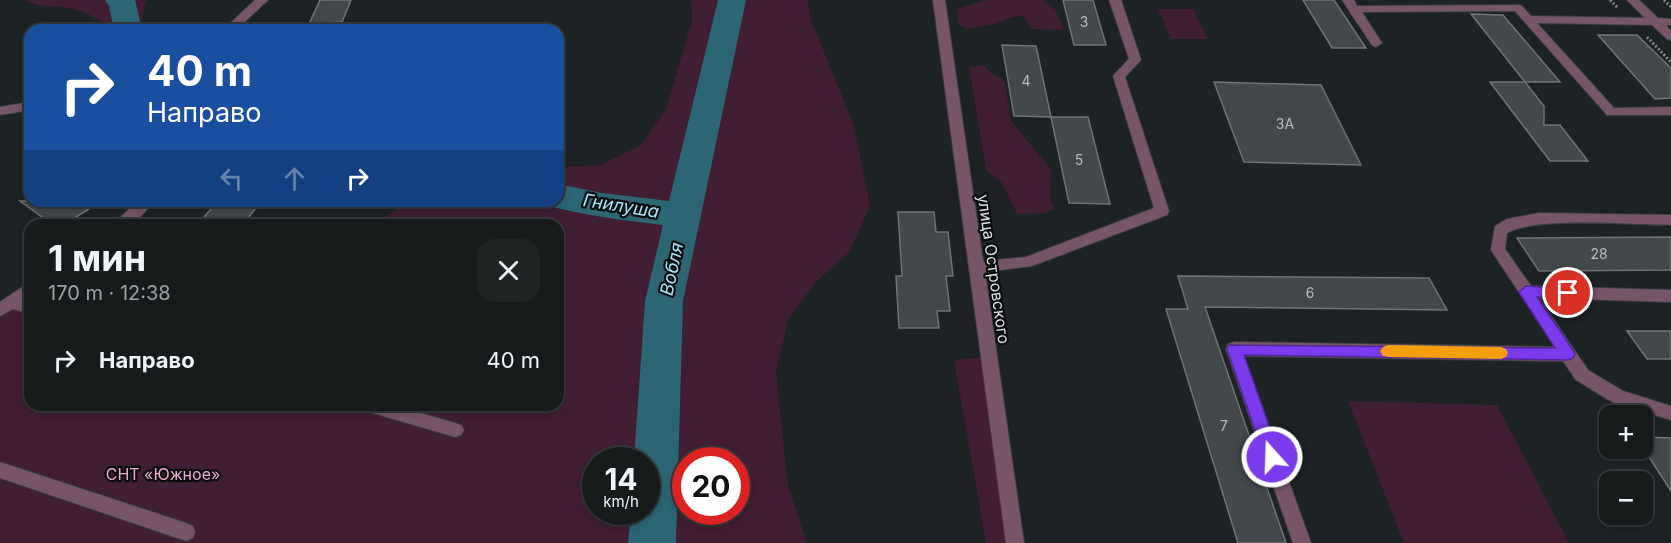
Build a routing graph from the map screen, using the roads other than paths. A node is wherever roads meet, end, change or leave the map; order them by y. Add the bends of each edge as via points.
1 (262, 0) edge
2 (939, 0) edge
3 (1115, 0) edge
4 (1633, 0) edge
5 (1351, 4) edge
6 (1515, 4) edge
7 (1527, 19) junction
8 (1655, 22) junction
9 (1671, 22) edge
10 (236, 24) edge
11 (1671, 37) edge
12 (1376, 43) dead end
13 (24, 107) edge
14 (0, 111) edge
15 (1671, 111) edge
16 (140, 207) edge
17 (127, 219) edge
18 (1671, 219) edge
19 (975, 268) junction
20 (24, 292) edge
21 (1526, 292) junction
22 (1671, 296) edge
23 (5, 306) edge
24 (24, 308) edge
25 (1568, 354) junction
26 (390, 411) edge
27 (1671, 413) edge
28 (455, 430) dead end
29 (0, 470) edge
30 (186, 532) dead end
31 (1015, 543) edge
32 (1302, 543) edge

1 - 10 street
2 - 19 street, улица Островского
3 - 19 street via 1135,60 1119,76 1162,211 1027,262
4 - 8 street
5 - 6 street
5 - 12 street
6 - 7 street
7 - 8 street
7 - 15 street via 1611,112
8 - 9 street
8 - 11 street
13 - 14 street
16 - 17 street
18 - 21 street via 1539,218 1512,223 1500,230 1498,250
19 - 31 street, улица Островского
20 - 23 street
21 - 22 street
21 - 25 street
23 - 24 street
25 - 27 street via 1582,375 1618,397
25 - 32 street via 1234,349
26 - 28 street
29 - 30 street

